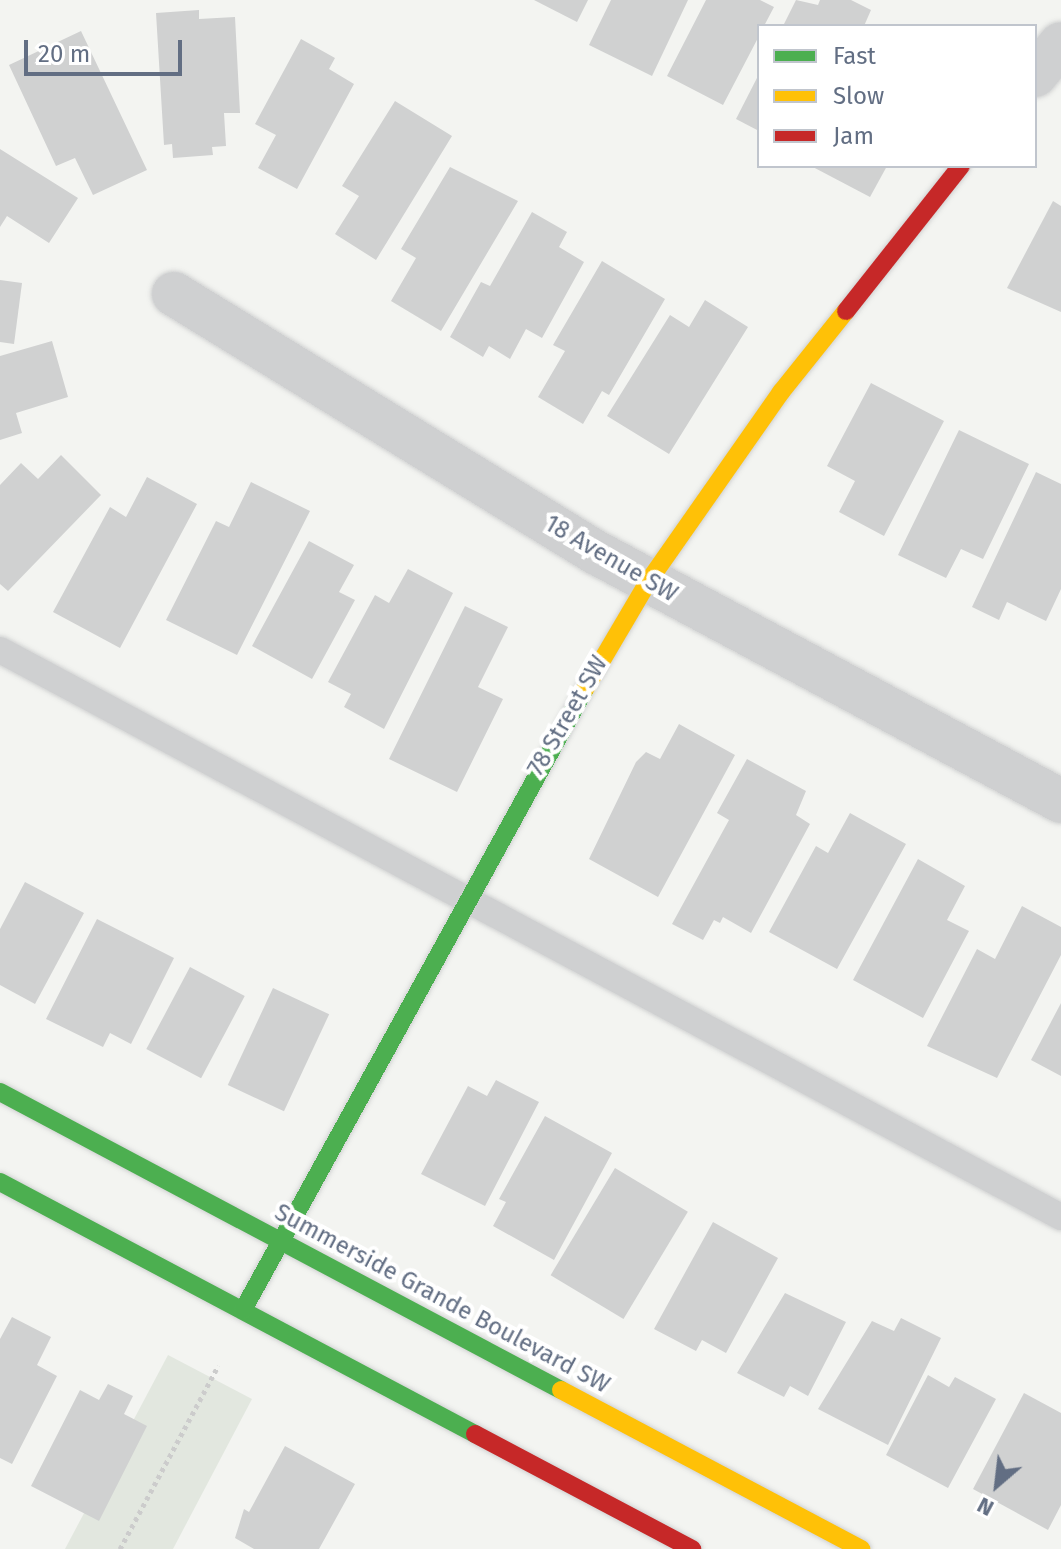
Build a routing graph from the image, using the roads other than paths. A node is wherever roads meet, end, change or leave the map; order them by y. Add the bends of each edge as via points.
1 (1061, 44) edge
2 (1037, 73) edge
3 (959, 168) edge
4 (174, 294) dead end
5 (648, 582) junction
6 (0, 650) edge
7 (1061, 801) edge
8 (465, 900) junction
9 (0, 1092) edge
10 (0, 1182) edge
11 (1061, 1217) edge
12 (280, 1240) junction
13 (243, 1310) junction
14 (692, 1549) edge
15 (861, 1549) edge

1 - 2 street
3 - 5 street, 78 Street SW via 781,392
4 - 5 street, 18 Avenue SW
5 - 7 street, 18 Avenue SW
5 - 8 street, 78 Street SW
6 - 8 lane
8 - 11 lane
8 - 12 street, 78 Street SW
9 - 12 street, Summerside Grande Boulevard SW
10 - 13 street
12 - 13 street, 78 Street SW
12 - 15 street, Summerside Grande Boulevard SW
13 - 14 street

